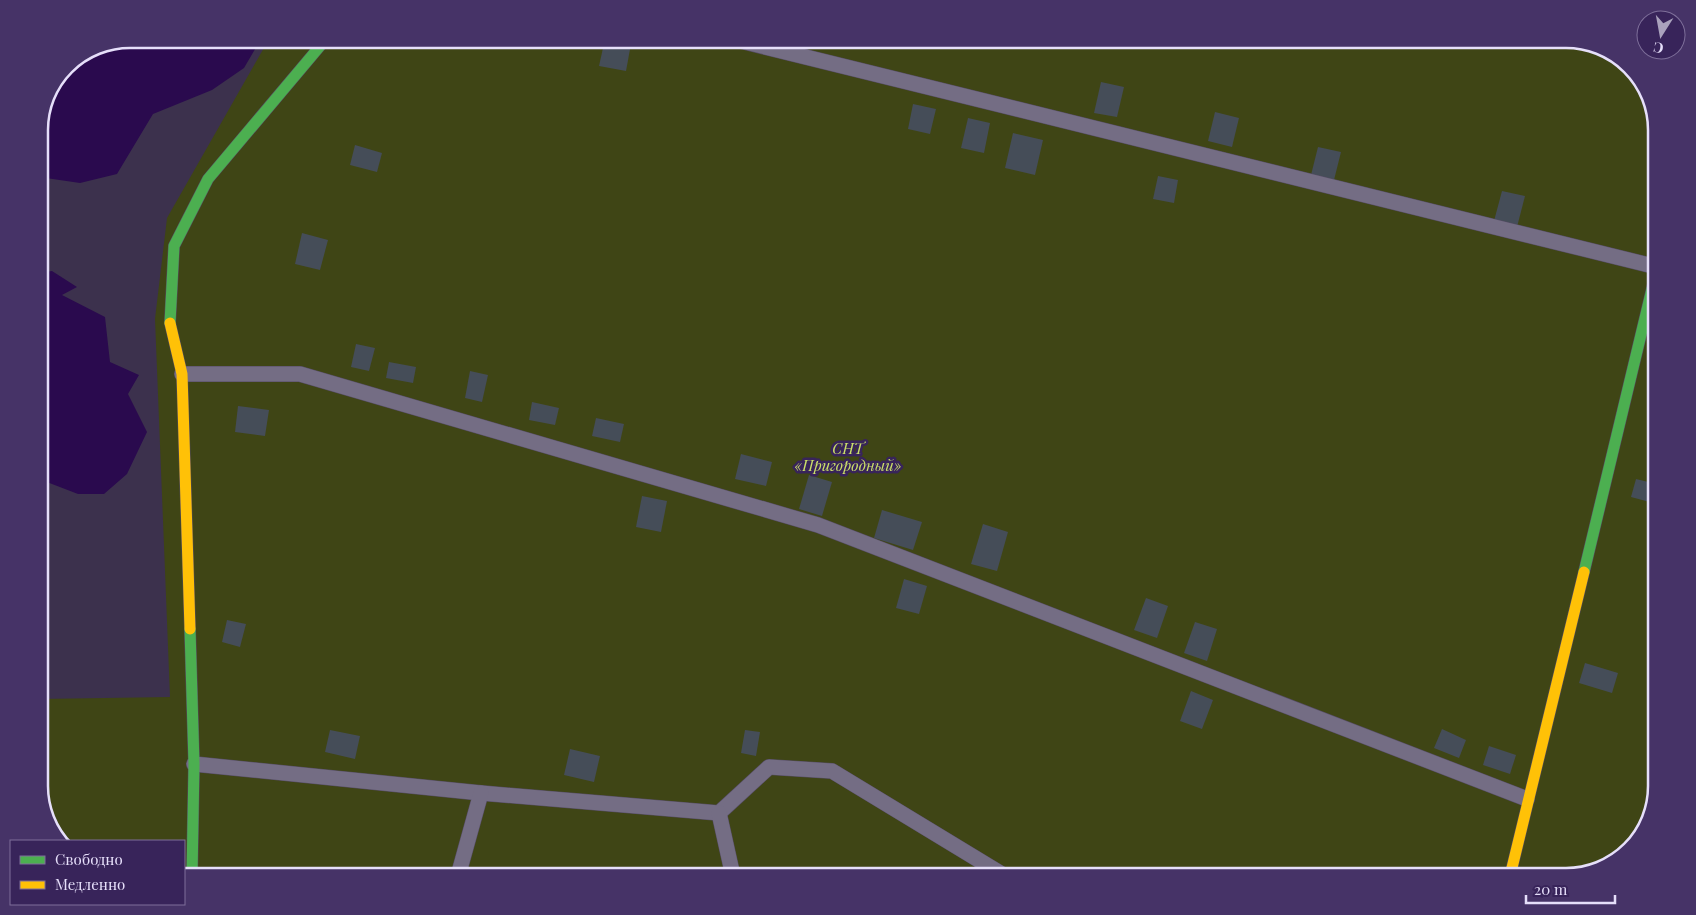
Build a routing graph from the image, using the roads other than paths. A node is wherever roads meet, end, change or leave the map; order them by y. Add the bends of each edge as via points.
1 (318, 48) edge
2 (768, 48) edge
3 (1648, 266) edge
4 (1648, 307) edge
5 (182, 374) junction
6 (194, 764) junction
7 (481, 793) junction
8 (1527, 799) junction
9 (719, 813) junction
10 (192, 868) edge
11 (460, 868) edge
12 (731, 868) edge
13 (992, 868) edge
14 (1512, 868) edge

1 - 5 street via 208,179 174,246 170,323
2 - 3 lane
4 - 8 street
5 - 6 street
5 - 8 lane via 300,374 818,525
6 - 7 lane
6 - 10 street
7 - 9 lane
7 - 11 lane
8 - 14 street
9 - 12 lane
9 - 13 lane via 769,767 832,771

